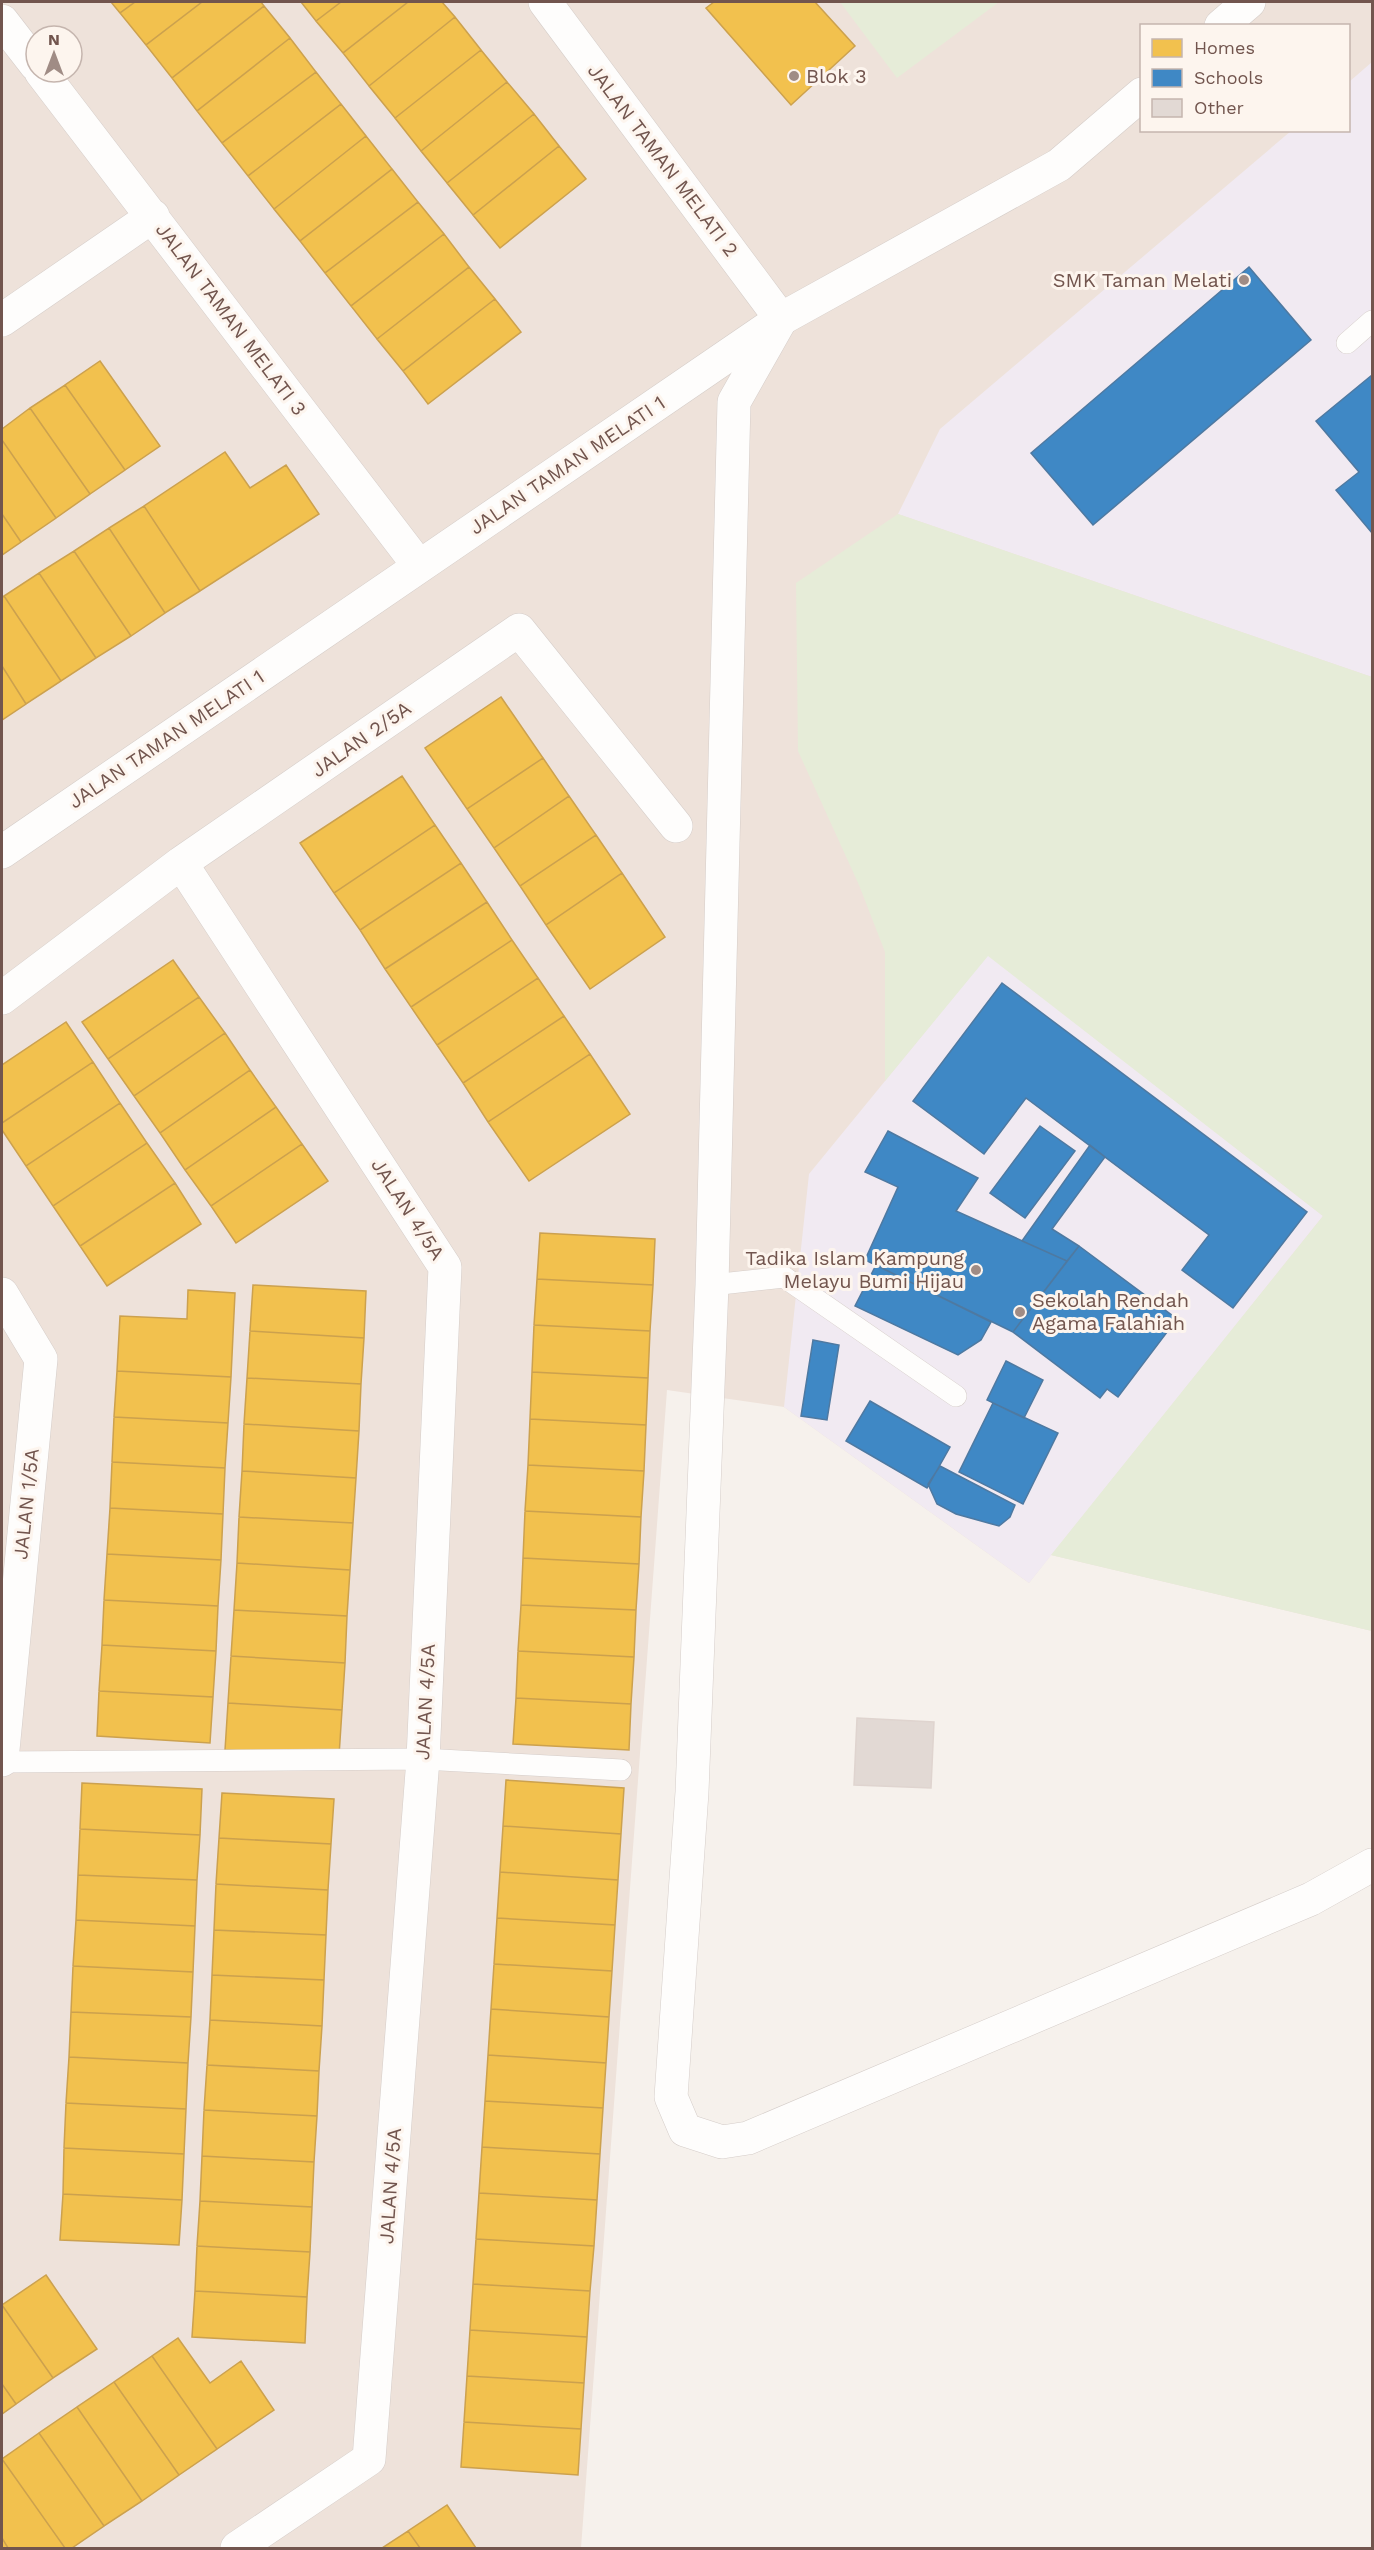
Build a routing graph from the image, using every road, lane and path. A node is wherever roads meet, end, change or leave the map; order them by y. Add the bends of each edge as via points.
1 (545, 2) edge
2 (1249, 2) edge
3 (2, 21) edge
4 (1223, 24) edge
5 (24, 49) edge
6 (50, 84) edge
7 (1140, 96) edge
8 (153, 216) junction
9 (781, 319) junction
10 (2, 320) edge
11 (1372, 321) edge
12 (1347, 343) dead end
13 (419, 566) junction
14 (676, 826) dead end
15 (2, 852) edge
16 (181, 863) junction
17 (2, 998) edge
18 (712, 1285) junction
19 (2, 1294) edge
20 (956, 1396) dead end
21 (15, 1487) edge
22 (423, 1759) junction
23 (2, 1761) edge
24 (621, 1770) dead end
25 (1372, 1865) edge
26 (237, 2548) edge

1 - 9 street, JALAN TAMAN MELATI 2
2 - 4 street
3 - 5 street
6 - 8 street, JALAN TAMAN MELATI 3
7 - 9 street, JALAN TAMAN MELATI 1 via 1059,165
8 - 10 street
8 - 13 street, JALAN TAMAN MELATI 3
9 - 13 street, JALAN TAMAN MELATI 1
9 - 18 street via 734,402
11 - 12 lane
13 - 15 street, JALAN TAMAN MELATI 1
14 - 16 street, JALAN 2/5A via 519,630
16 - 17 street, JALAN 2/5A
16 - 22 street, JALAN 4/5A via 445,1267
18 - 20 lane via 784,1277
18 - 25 street via 692,1792 671,2097 685,2130 722,2142 748,2138 1311,1899
19 - 21 street, JALAN 1/5A via 41,1359
21 - 23 street, JALAN 1/5A
22 - 23 lane
22 - 24 lane
22 - 26 street, JALAN 4/5A via 369,2458

